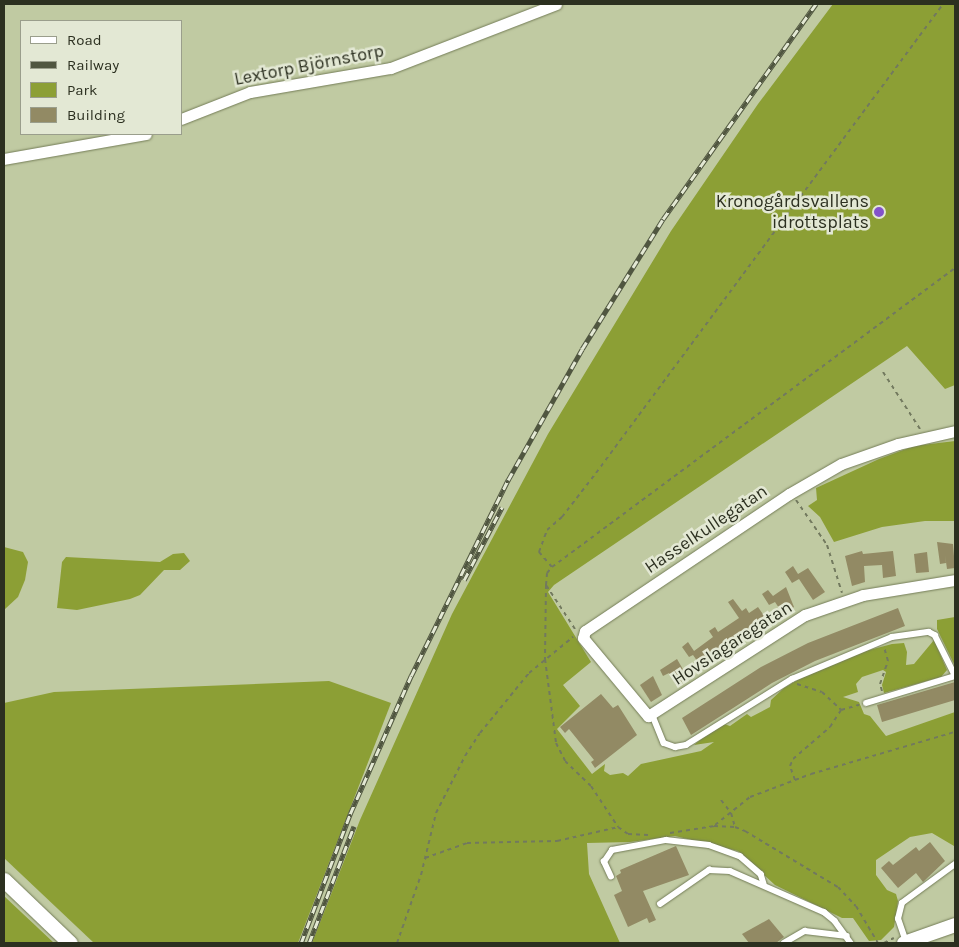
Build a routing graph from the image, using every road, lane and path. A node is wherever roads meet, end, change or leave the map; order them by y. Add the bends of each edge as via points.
1 (556, 4) edge
2 (943, 4) edge
3 (182, 119) edge
4 (141, 135) edge
5 (4, 160) edge
6 (955, 268) edge
7 (883, 372) dead end
8 (955, 432) edge
9 (926, 438) junction
10 (789, 494) junction
11 (552, 567) junction
12 (955, 580) edge
13 (546, 584) junction
14 (844, 600) junction
15 (882, 640) junction
16 (545, 659) junction
17 (955, 675) edge
18 (792, 679) junction
19 (883, 698) junction
20 (866, 703) joint
21 (841, 710) junction
22 (651, 716) junction
23 (955, 732) edge
24 (795, 780) junction
25 (721, 800) dead end
26 (731, 813) junction
27 (714, 826) junction
28 (618, 827) junction
29 (735, 827) junction
30 (662, 833) dead end
31 (654, 834) dead end
32 (425, 858) junction
33 (955, 864) edge
34 (611, 878) dead end
35 (4, 880) edge
36 (764, 884) junction
37 (660, 904) dead end
38 (955, 925) edge
39 (847, 936) junction
40 (70, 943) edge
41 (397, 943) edge
42 (784, 943) edge
43 (851, 943) edge
44 (878, 943) edge
45 (905, 943) edge

1 - 3 street, Lextorp Björnstorp via 391,68 250,92
2 - 11 path via 596,473 562,517 547,530 539,552
4 - 5 street
6 - 11 path
7 - 9 path
8 - 9 street, Hasselkullegatan
9 - 10 street, Hasselkullegatan via 841,464
10 - 14 path via 827,545
10 - 22 street, Hasselkullegatan via 582,635
11 - 13 path
12 - 14 street, Hovslagaregatan
13 - 16 path
13 - 16 path via 578,634
14 - 22 street, Hovslagaregatan via 789,624
15 - 17 lane via 929,632 935,635
15 - 18 lane
15 - 19 path via 888,661 880,684
16 - 28 path via 553,728 561,754 592,786
16 - 32 path via 507,697 465,756 444,793
17 - 19 lane
18 - 21 path via 798,685 822,692
18 - 22 lane via 686,745 675,747 664,743
19 - 20 lane
20 - 21 path
21 - 24 path via 830,727 793,759 790,766
23 - 24 path
24 - 26 path via 750,797
25 - 26 path
26 - 27 path
26 - 29 path
27 - 29 path
27 - 30 path
28 - 31 path via 628,834
28 - 32 path via 557,841 468,843
29 - 44 path via 838,887 856,906
32 - 41 path
33 - 45 lane via 902,903 898,918
34 - 36 lane via 604,862 612,850 666,840 709,846 740,856 761,874
35 - 40 main road
36 - 37 lane via 730,871 709,870
36 - 39 lane via 824,912
38 - 45 street
39 - 42 lane via 805,931
39 - 43 lane

